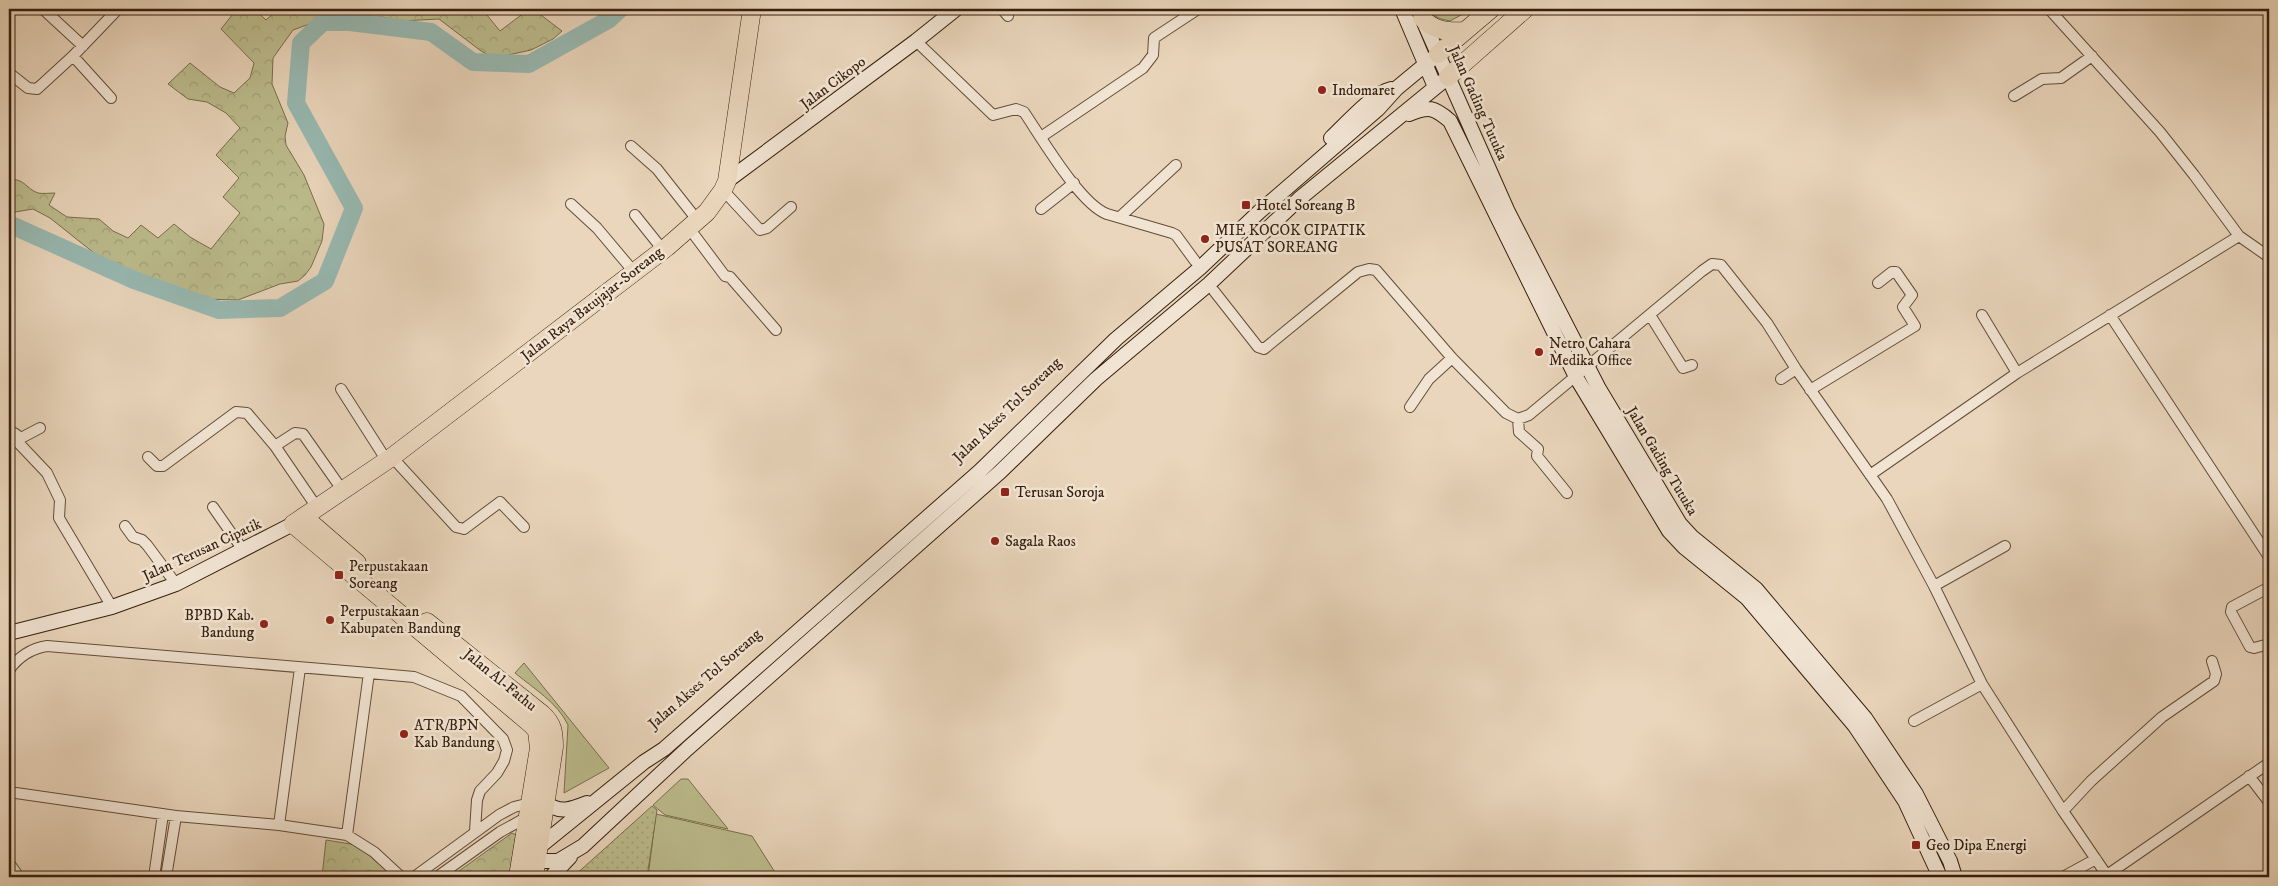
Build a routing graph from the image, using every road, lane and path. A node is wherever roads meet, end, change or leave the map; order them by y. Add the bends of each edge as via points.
1 (43, 9) edge
2 (752, 9) edge
3 (956, 9) edge
4 (1198, 9) edge
5 (1402, 9) edge
6 (1491, 9) edge
7 (1525, 9) edge
8 (2049, 9) edge
9 (114, 10) edge
10 (1420, 13) edge
11 (1465, 30) junction
12 (916, 41) junction
13 (83, 46) junction
14 (73, 56) junction
15 (2092, 56) junction
16 (1432, 59) junction
17 (9, 73) edge
18 (1442, 82) junction
19 (1397, 88) junction
20 (2014, 96) dead end
21 (111, 98) dead end
22 (1395, 120) junction
23 (1041, 137) junction
24 (631, 146) dead end
25 (1176, 165) dead end
26 (1074, 183) junction
27 (725, 185) junction
28 (571, 204) dead end
29 (791, 208) dead end
30 (1041, 209) dead end
31 (636, 215) dead end
32 (1120, 217) junction
33 (694, 224) junction
34 (2239, 236) junction
35 (663, 250) junction
36 (2269, 257) edge
37 (1195, 261) junction
38 (634, 272) junction
39 (1878, 283) dead end
40 (1214, 291) junction
41 (1650, 315) junction
42 (1982, 315) dead end
43 (2110, 315) junction
44 (776, 330) dead end
45 (1113, 336) junction
46 (1452, 358) junction
47 (1692, 365) dead end
48 (1589, 366) junction
49 (1796, 369) junction
50 (2017, 373) junction
51 (1576, 377) junction
52 (1782, 379) dead end
53 (341, 389) dead end
54 (1090, 390) junction
55 (1810, 390) junction
56 (1410, 407) dead end
57 (1518, 419) junction
58 (40, 428) dead end
59 (10, 436) edge
60 (275, 446) junction
61 (148, 457) dead end
62 (390, 459) junction
63 (1870, 475) junction
64 (343, 491) junction
65 (1567, 494) dead end
66 (213, 507) dead end
67 (305, 517) junction
68 (125, 526) dead end
69 (524, 528) dead end
70 (908, 536) junction
71 (2005, 546) dead end
72 (916, 548) junction
73 (243, 550) junction
74 (2269, 557) edge
75 (176, 584) junction
76 (1934, 586) junction
77 (2264, 590) dead end
78 (112, 608) junction
79 (9, 633) edge
80 (2269, 644) edge
81 (2212, 661) dead end
82 (300, 668) junction
83 (9, 670) edge
84 (369, 673) junction
85 (1982, 684) junction
86 (1914, 721) dead end
87 (644, 762) junction
88 (2269, 763) edge
89 (2249, 776) junction
90 (659, 778) junction
91 (9, 792) edge
92 (605, 795) junction
93 (2269, 802) edge
94 (537, 809) junction
95 (2063, 811) junction
96 (163, 814) junction
97 (176, 816) junction
98 (279, 825) junction
99 (475, 831) junction
100 (347, 835) junction
101 (572, 854) junction
102 (2096, 859) junction
103 (9, 864) edge
104 (529, 865) edge
105 (2108, 876) edge
106 (19, 877) edge
107 (154, 877) edge
108 (166, 877) edge
109 (401, 877) edge
110 (414, 877) edge
111 (437, 877) edge
112 (551, 877) edge
113 (1940, 877) edge
114 (1954, 877) edge
115 (2063, 877) edge

1 - 13 street
2 - 27 highway, Jalan Raya Batujajar-Soreang
3 - 12 main road, Jalan Cikopo
4 - 23 street via 1154,38 1153,55 1143,68
5 - 16 main road, Jalan Gading Tutuka
6 - 11 highway
7 - 18 highway
8 - 15 street
9 - 13 street
10 - 11 highway via 1429,25 1443,31
10 - 16 main road, Jalan Gading Tutuka
11 - 16 highway
12 - 23 street via 993,115 1020,110
12 - 27 main road, Jalan Cikopo
13 - 14 street
14 - 17 street via 36,89 28,88
14 - 21 street
15 - 20 street via 2061,78 2042,79
15 - 34 street via 2160,132
16 - 18 main road, Jalan Gading Tutuka
16 - 19 main road, Jalan Akses Tol Soreang
18 - 22 main road
18 - 48 main road, Jalan Gading Tutuka
19 - 37 main road, Jalan Akses Tol Soreang via 1386,90 1374,99
19 - 45 main road, Jalan Akses Tol Soreang via 1378,109 1200,268
22 - 40 main road via 1383,140 1295,214
22 - 51 main road, Jalan Gading Tutuka via 1424,108 1435,109 1450,121
22 - 54 main road via 1293,204 1209,284 1124,354
23 - 26 street
24 - 33 street via 657,169
25 - 32 street
26 - 30 street
26 - 32 street via 1097,208
27 - 29 street via 760,230
27 - 33 highway, Jalan Raya Batujajar-Soreang via 713,205
28 - 38 street via 597,228
31 - 35 street
32 - 37 street via 1176,235
33 - 35 highway, Jalan Raya Batujajar-Soreang
33 - 44 street via 725,276
34 - 36 street
34 - 43 street
35 - 38 highway, Jalan Raya Batujajar-Soreang
37 - 45 main road, Jalan Akses Tol Soreang
38 - 62 highway, Jalan Raya Batujajar-Soreang
39 - 55 street via 1896,272 1912,295 1903,307 1914,323 1913,329
40 - 46 street via 1258,347 1264,349 1358,272 1373,270 1381,275
40 - 54 main road
41 - 47 street via 1683,368
41 - 48 street
41 - 49 street via 1708,266 1719,264 1767,323
42 - 50 street
43 - 50 street
43 - 74 street
45 - 70 main road, Jalan Akses Tol Soreang via 980,471
45 - 87 main road, Jalan Akses Tol Soreang via 972,466 656,744
46 - 56 street via 1429,379
46 - 57 street via 1506,413
48 - 51 street
48 - 114 main road, Jalan Gading Tutuka via 1630,443 1680,524 1756,589 1866,718 1916,794 1950,861
49 - 52 street
49 - 55 street
50 - 63 street
51 - 57 street via 1529,415
51 - 113 main road, Jalan Gading Tutuka via 1669,531 1746,598 1855,726 1905,801
53 - 62 street
54 - 72 main road
54 - 90 main road via 1008,476 675,771
55 - 63 street
57 - 65 street via 1519,432 1538,449 1537,456
58 - 59 street via 22,438 15,433
59 - 78 street via 47,473 60,500 58,518
60 - 61 street via 248,413 241,411 163,466 157,466
60 - 64 street via 295,433 303,434
60 - 67 street
62 - 64 highway, Jalan Raya Batujajar-Soreang
62 - 69 street via 456,527 464,529 500,502
63 - 76 street
64 - 67 highway, Jalan Raya Batujajar-Soreang
66 - 73 street
67 - 73 main road, Jalan Terusan Cipatik
67 - 94 highway, Jalan Al-Fathu via 419,623 548,720 554,731 554,747
68 - 75 street via 133,537 147,545
70 - 72 main road
70 - 87 main road, Jalan Akses Tol Soreang via 664,749
71 - 76 street
72 - 90 main road via 687,749
73 - 75 main road, Jalan Terusan Cipatik
75 - 78 main road, Jalan Terusan Cipatik
76 - 85 street
77 - 80 street via 2230,609 2250,647
78 - 79 main road, Jalan Terusan Cipatik
81 - 95 street via 2216,674 2214,680 2162,717
82 - 83 street via 47,646 17,660
82 - 84 street
82 - 98 street
84 - 99 street via 414,677 461,696 503,739 507,750 504,762 480,790 476,800
84 - 100 street
85 - 86 street
85 - 95 street
87 - 92 main road, Jalan Akses Tol Soreang
88 - 89 street
89 - 93 street
89 - 105 street
90 - 101 main road
91 - 96 street
92 - 94 main road via 567,810
92 - 104 main road, Jalan Akses Tol Soreang
94 - 99 street via 505,811
94 - 104 highway, Jalan Al-Fathu
94 - 111 street
95 - 102 street
96 - 97 street
96 - 107 street
97 - 98 street
97 - 108 street
98 - 100 street
99 - 110 street
100 - 109 street via 374,852
101 - 104 main road via 558,861
101 - 112 main road
102 - 105 street
102 - 115 street
103 - 106 street

